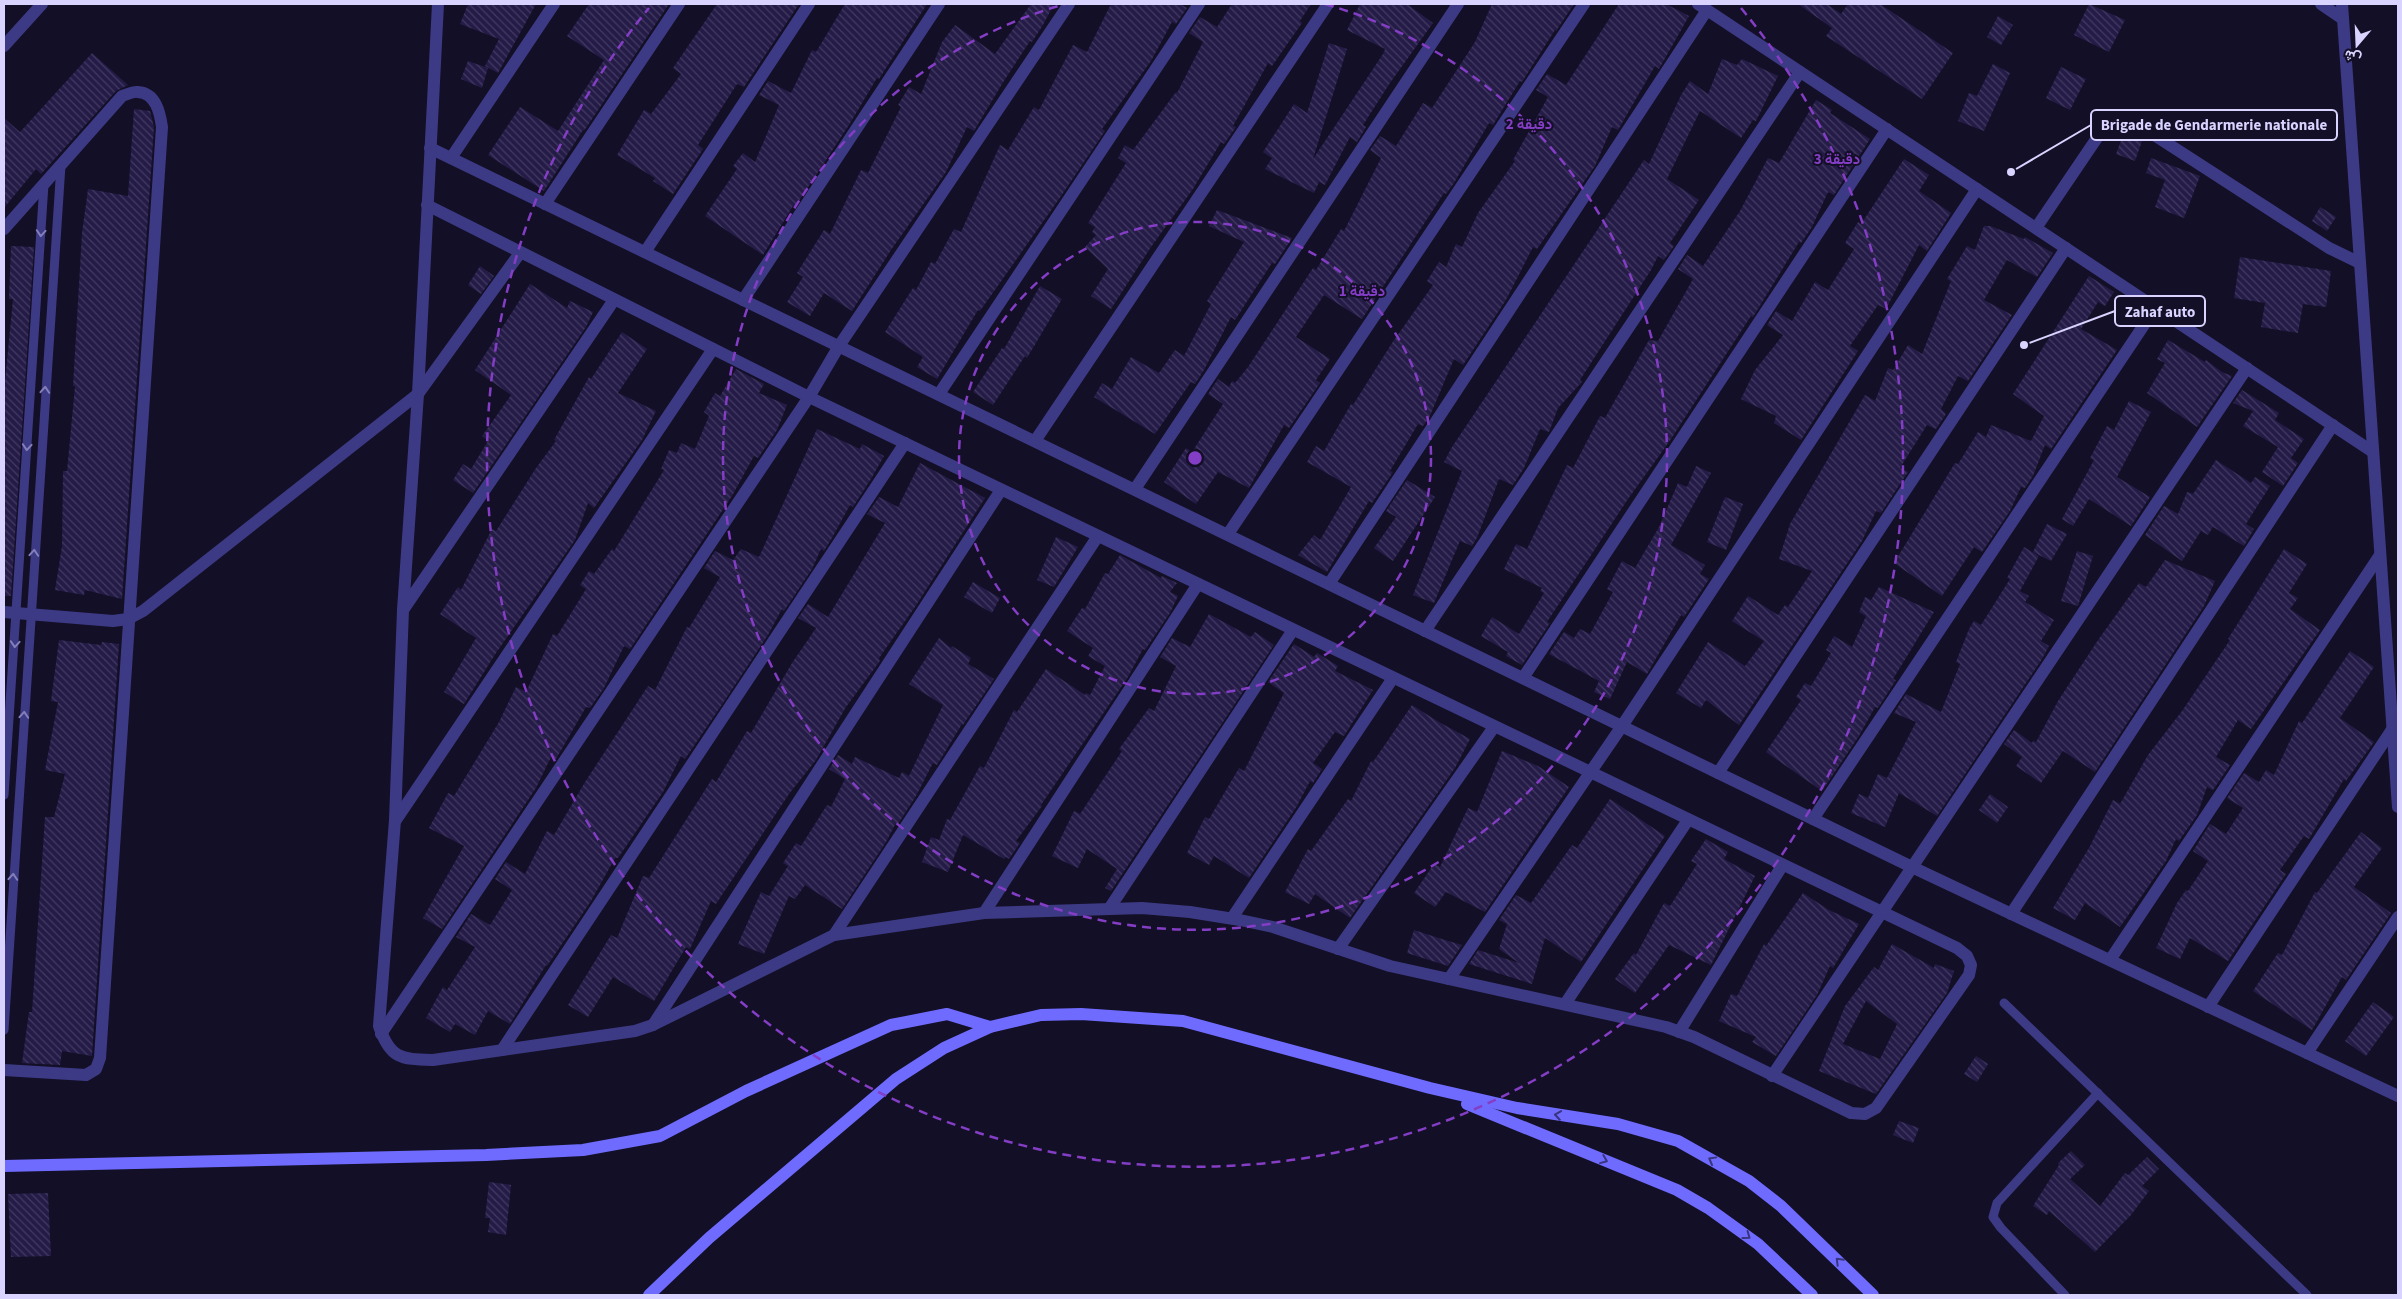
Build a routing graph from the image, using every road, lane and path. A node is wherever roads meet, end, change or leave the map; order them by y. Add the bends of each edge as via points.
1 (42, 4) edge
2 (438, 4) edge
3 (554, 4) edge
4 (679, 4) edge
5 (810, 4) edge
6 (939, 4) edge
7 (1068, 4) edge
8 (1199, 4) edge
9 (1328, 4) edge
10 (1458, 4) edge
11 (1584, 4) edge
12 (2321, 4) edge
13 (2342, 4) edge
14 (1703, 7) edge
15 (2343, 19) junction
16 (4, 46) edge
17 (1800, 72) junction
18 (1887, 129) junction
19 (430, 148) junction
20 (451, 158) junction
21 (61, 165) junction
22 (44, 184) junction
23 (1978, 189) junction
24 (545, 204) junction
25 (427, 205) junction
26 (2036, 228) junction
27 (4, 229) edge
28 (2066, 248) junction
29 (520, 252) junction
30 (645, 252) junction
31 (2360, 263) junction
32 (614, 300) junction
33 (743, 300) junction
34 (2156, 308) junction
35 (839, 346) junction
36 (713, 349) junction
37 (2247, 368) junction
38 (418, 394) junction
39 (939, 394) junction
40 (809, 397) junction
41 (2333, 426) junction
42 (1035, 441) junction
43 (905, 443) junction
44 (2373, 452) junction
45 (1001, 490) junction
46 (1135, 490) junction
47 (1228, 534) junction
48 (1098, 536) junction
49 (2380, 555) junction
50 (1198, 584) junction
51 (1329, 584) junction
52 (403, 610) junction
53 (4, 612) edge
54 (17, 613) junction
55 (30, 614) junction
56 (128, 619) junction
57 (1293, 630) junction
58 (1425, 631) junction
59 (1393, 678) junction
60 (1522, 678) junction
61 (1622, 726) junction
62 (1494, 727) junction
63 (2393, 728) junction
64 (1718, 773) junction
65 (1590, 774) junction
66 (4, 795) edge
67 (2398, 807) edge
68 (1814, 819) junction
69 (396, 820) junction
70 (1688, 820) junction
71 (1782, 866) junction
72 (1914, 868) junction
73 (1109, 908) junction
74 (984, 913) junction
75 (1882, 914) junction
76 (2011, 914) junction
77 (2398, 917) edge
78 (1232, 918) junction
79 (834, 935) junction
80 (1338, 949) junction
81 (2110, 960) junction
82 (1449, 979) junction
83 (2004, 1003) dead end
84 (1565, 1004) junction
85 (2208, 1007) junction
86 (653, 1025) junction
87 (990, 1027) junction
88 (4, 1030) edge
89 (1679, 1032) junction
90 (381, 1034) junction
91 (502, 1050) junction
92 (2307, 1053) junction
93 (4, 1070) edge
94 (1772, 1076) junction
95 (1430, 1088) junction
96 (2098, 1094) junction
97 (2398, 1096) edge
98 (4, 1166) edge
99 (649, 1295) edge
100 (1812, 1295) edge
101 (1874, 1295) edge
102 (2065, 1295) edge
103 (2307, 1295) edge

1 - 16 street
2 - 19 street
3 - 20 street
4 - 24 street
5 - 30 street
6 - 33 street
7 - 35 street
8 - 39 street
9 - 42 street
10 - 46 street
11 - 47 street
12 - 15 street
13 - 15 street
14 - 17 street
14 - 51 street
15 - 31 street
17 - 18 street
17 - 58 street
18 - 23 street
18 - 60 street
19 - 20 street
19 - 25 street
20 - 24 street
21 - 22 street
55 -> 21 lane
21 - 56 street via 122,96 138,92 148,96 159,107 162,126
22 - 27 street
22 -> 54 lane
23 - 26 street
23 - 61 street
24 - 30 street
25 - 29 street
25 - 38 street
26 - 28 street
26 - 31 street via 2099,135 2128,118 2329,248
28 - 34 street
28 - 64 street
29 - 32 street
29 - 38 street
30 - 33 street
31 - 44 street
32 - 36 street
32 - 52 street
33 - 35 street
34 - 37 street
34 - 68 street
35 - 39 street
35 - 40 street
36 - 40 street
36 - 69 street
37 - 41 street
37 - 72 street
38 - 52 street
38 - 56 street via 144,611
39 - 42 street
40 - 43 street
40 - 90 street
41 - 44 street
41 - 76 street
42 - 46 street
43 - 45 street
43 - 91 street
44 - 49 street
45 - 48 street
45 - 86 street
46 - 47 street
47 - 51 street
48 - 50 street
48 - 79 street
49 - 63 street
49 - 81 street
50 - 57 street
50 - 74 street
51 - 58 street
52 - 69 street
53 - 54 street
54 - 55 street
54 -> 66 lane
55 - 56 street via 112,621
88 -> 55 lane
56 - 93 street via 100,1058 96,1069 86,1075
57 - 59 street
57 - 73 street
58 - 60 street
59 - 62 street
59 - 78 street
60 - 61 street
61 - 64 street
61 - 65 street
62 - 65 street
62 - 80 street
63 - 67 street
63 - 85 street
64 - 68 street
65 - 70 street
65 - 82 street
68 - 72 street
69 - 90 street via 378,1026
70 - 71 street
70 - 84 street
71 - 75 street
71 - 89 street
72 - 75 street
72 - 76 street
73 - 74 street
73 - 78 street via 1190,912
74 - 79 street
75 - 94 street
75 - 94 street via 1957,948 1971,965 1969,974 1876,1108 1865,1114 1851,1113
76 - 81 street
77 - 92 street
78 - 80 street via 1273,927
79 - 86 street
80 - 82 street via 1390,966
81 - 85 street
82 - 84 street
83 - 96 lane
84 - 89 street
85 - 92 street
86 - 91 street
87 - 95 main road via 1051,1014 1183,1020
87 - 98 main road via 947,1014 891,1025 660,1136 583,1150
87 - 99 main road via 944,1048 896,1080 709,1238
89 - 94 street via 1694,1036
90 - 91 street via 394,1054 408,1060 433,1060
92 - 97 street
95 -> 100 main road via 1677,1190 1758,1244
101 -> 95 main road via 1781,1206 1749,1181 1678,1141 1618,1124 1517,1108
96 - 102 lane via 1994,1210 1993,1218 2001,1228
96 - 103 lane

